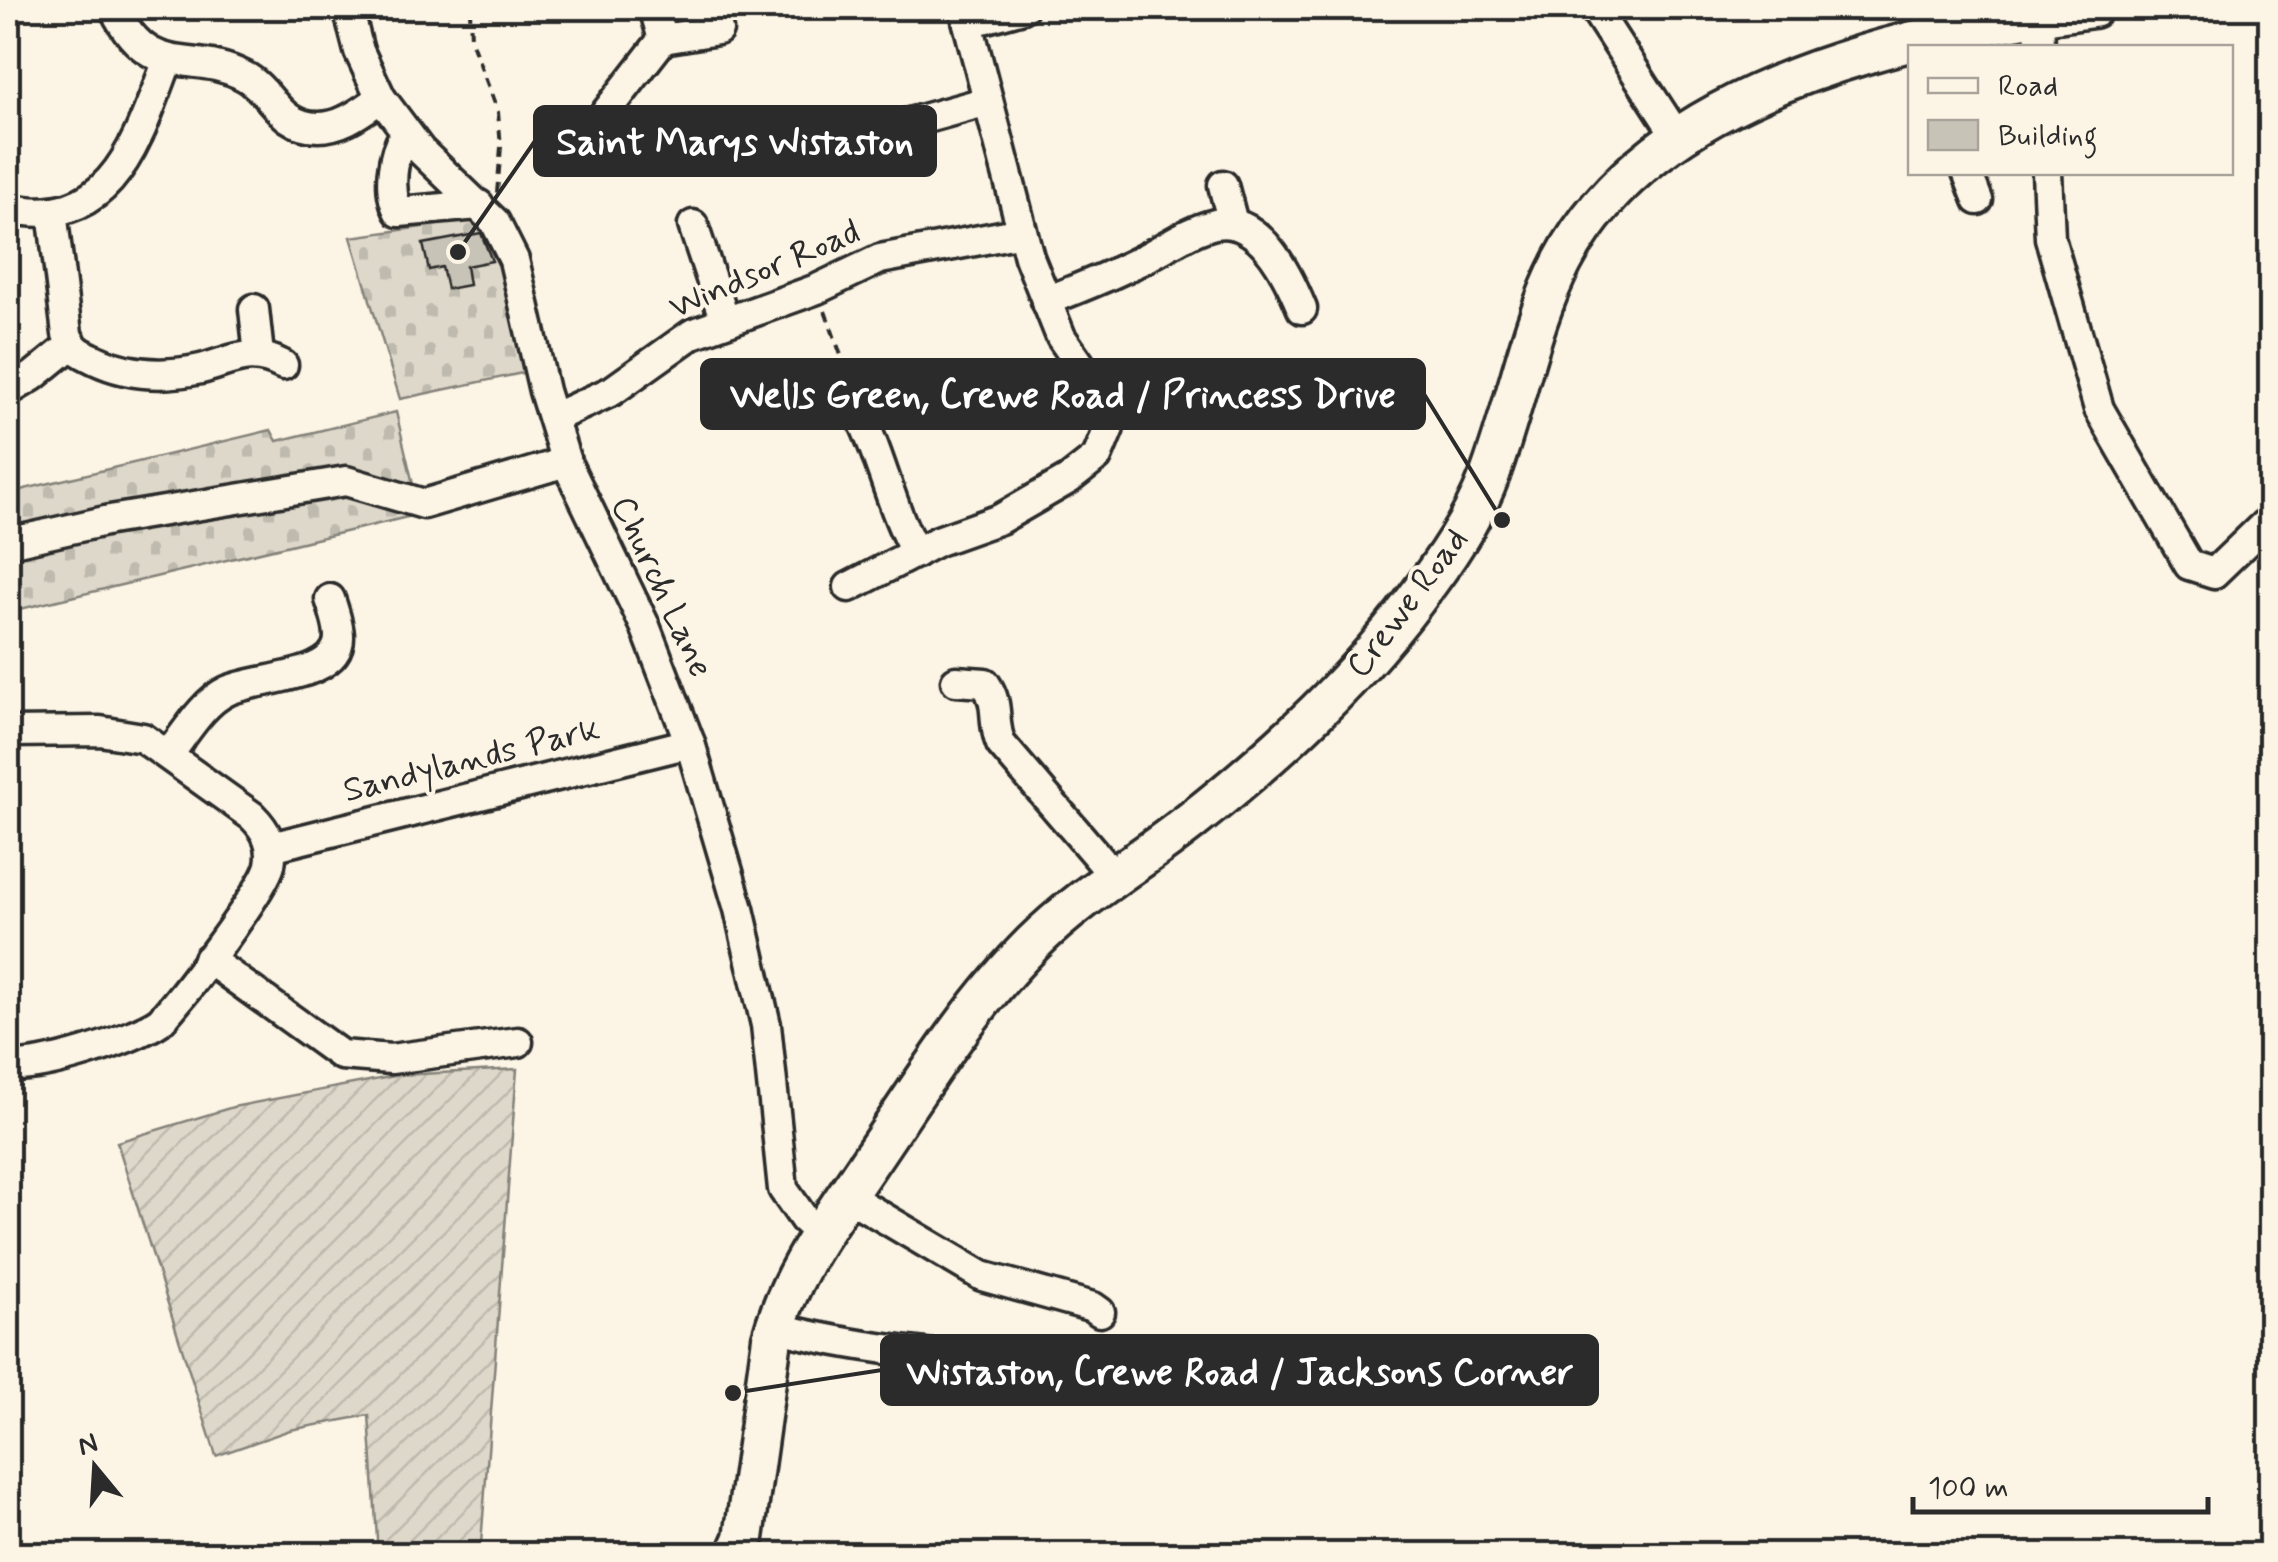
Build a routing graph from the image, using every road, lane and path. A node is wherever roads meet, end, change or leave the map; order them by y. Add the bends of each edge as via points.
1 (114, 8) edge
2 (348, 8) edge
3 (470, 8) edge
4 (654, 8) edge
5 (1023, 8) edge
6 (1594, 8) edge
7 (2093, 8) edge
8 (966, 16) edge
9 (718, 30) dead end
10 (2040, 31) edge
11 (1940, 40) edge
12 (1908, 49) edge
13 (654, 50) junction
14 (168, 60) junction
15 (381, 98) junction
16 (988, 102) junction
17 (596, 124) dead end
18 (877, 131) dead end
19 (406, 134) junction
20 (1678, 138) junction
21 (1968, 175) edge
22 (2047, 175) edge
23 (1223, 185) dead end
24 (1978, 200) dead end
25 (8, 208) edge
26 (52, 211) junction
27 (487, 214) junction
28 (1233, 223) junction
29 (693, 225) dead end
30 (1022, 232) junction
31 (817, 289) junction
32 (1046, 301) junction
33 (254, 309) dead end
34 (1302, 310) dead end
35 (725, 321) junction
36 (71, 345) junction
37 (8, 391) edge
38 (852, 401) joint
39 (552, 418) junction
40 (566, 462) junction
41 (2270, 519) edge
42 (8, 543) edge
43 (916, 553) junction
44 (849, 587) dead end
45 (330, 599) dead end
46 (956, 681) dead end
47 (8, 732) edge
48 (690, 743) junction
49 (169, 754) junction
50 (271, 847) junction
51 (1115, 876) junction
52 (208, 959) junction
53 (518, 1042) dead end
54 (8, 1065) edge
55 (847, 1196) junction
56 (821, 1234) junction
57 (1100, 1312) dead end
58 (775, 1327) junction
59 (1094, 1369) dead end
60 (747, 1549) edge

1 - 14 street via 137,41
2 - 15 street, Church Lane
3 - 27 path via 470,40 498,112 501,147
4 - 13 street
5 - 8 street
6 - 20 street
7 - 10 main road, Crewe Road
8 - 16 street
9 - 13 street
10 - 11 main road, Crewe Road
12 - 20 main road, Crewe Road via 1790,82
13 - 17 street
14 - 15 street via 250,78 281,113 304,125 342,122
14 - 26 street via 120,171 89,198
15 - 19 street, Church Lane
16 - 18 street
16 - 30 street
19 - 27 street, Church Lane
19 - 27 street via 394,160 398,212
20 - 51 main road, Crewe Road via 1604,200 1565,256 1535,321 1478,502 1391,632 1294,736
21 - 24 street
22 - 41 street via 2050,238 2099,409 2189,565 2214,573
23 - 28 street
25 - 26 street
26 - 36 street
27 - 39 street, Church Lane via 514,260
28 - 32 street via 1197,230 1128,268
28 - 34 street via 1261,240
29 - 35 street
30 - 31 street, Windsor Road via 905,252
30 - 32 street
31 - 35 street, Windsor Road
31 - 38 path via 854,390
32 - 43 street via 1061,337 1102,396 1109,428 1104,444 1069,479 1000,519
33 - 36 street via 271,360 221,360 144,375
35 - 39 street, Windsor Road via 676,343 612,392
36 - 37 street
38 - 43 street
39 - 40 street, Church Lane
40 - 42 street via 424,504 346,481
40 - 48 street, Church Lane via 645,626
43 - 44 street
45 - 49 street via 339,636 330,659 218,696
46 - 51 street via 984,684 997,709 1001,744
47 - 49 street via 118,732
48 - 50 street, Sandylands Park
48 - 56 street, Church Lane via 759,990 783,1190
49 - 50 street via 252,816
50 - 52 street via 267,874
51 - 55 main road, Crewe Road via 1005,972
52 - 53 street via 340,1055 391,1060
52 - 54 street via 151,1027 40,1064
55 - 56 main road, Crewe Road
55 - 57 street via 982,1276
56 - 58 main road, Crewe Road
58 - 59 street via 895,1351
58 - 60 main road, Crewe Road

